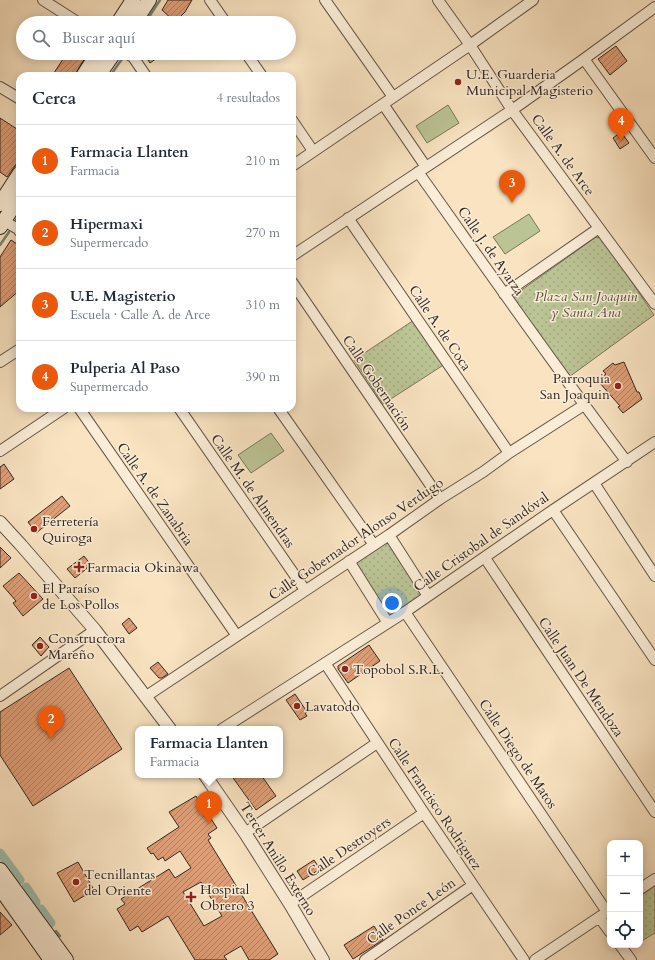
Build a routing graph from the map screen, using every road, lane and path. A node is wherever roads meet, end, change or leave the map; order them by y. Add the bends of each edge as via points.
1 (43, 0) edge
2 (133, 0) edge
3 (149, 0) edge
4 (210, 0) edge
5 (325, 0) edge
6 (438, 0) edge
7 (533, 0) edge
8 (654, 10) edge
9 (68, 16) edge
10 (123, 16) edge
11 (139, 16) edge
12 (221, 16) edge
13 (470, 45) junction
14 (584, 59) junction
15 (93, 60) edge
16 (109, 60) edge
17 (135, 60) edge
18 (251, 60) edge
19 (86, 72) edge
20 (101, 72) edge
21 (143, 72) edge
22 (259, 72) edge
23 (0, 86) edge
24 (16, 96) edge
25 (393, 97) junction
26 (383, 104) junction
27 (512, 110) junction
28 (296, 126) edge
29 (314, 151) junction
30 (655, 158) edge
31 (296, 163) edge
32 (422, 169) junction
33 (16, 179) edge
34 (16, 202) edge
35 (0, 204) edge
36 (348, 218) junction
37 (2, 224) edge
38 (16, 228) edge
39 (599, 228) junction
40 (296, 253) edge
41 (296, 288) edge
42 (504, 294) junction
43 (655, 304) edge
44 (16, 352) edge
45 (0, 362) edge
46 (584, 405) junction
47 (58, 412) edge
48 (82, 412) edge
49 (182, 412) edge
50 (281, 412) edge
51 (655, 442) edge
52 (0, 451) edge
53 (509, 453) junction
54 (627, 462) junction
55 (594, 483) junction
56 (440, 499) junction
57 (553, 510) junction
58 (0, 522) edge
59 (389, 535) junction
60 (374, 545) junction
61 (484, 558) junction
62 (349, 561) junction
63 (655, 576) edge
64 (305, 590) junction
65 (428, 596) junction
66 (406, 612) junction
67 (388, 623) junction
68 (95, 630) junction
69 (236, 636) junction
70 (655, 660) edge
71 (324, 663) junction
72 (1, 693) edge
73 (145, 697) junction
74 (168, 726) edge
75 (227, 726) edge
76 (377, 743) junction
77 (207, 778) edge
78 (655, 812) edge
79 (424, 813) junction
80 (245, 834) junction
81 (0, 870) edge
82 (655, 879) edge
83 (0, 884) edge
84 (473, 885) junction
85 (643, 887) edge
86 (0, 889) edge
87 (290, 904) junction
88 (605, 913) edge
89 (622, 948) edge
90 (58, 957) edge
91 (323, 960) edge
92 (365, 960) edge
93 (524, 960) edge
94 (535, 960) edge
95 (631, 960) edge

1 - 9 street
2 - 10 main road
3 - 11 main road
4 - 12 street
5 - 25 street
6 - 13 street, Calle A. de Arce
7 - 13 street
8 - 14 street
13 - 25 street
13 - 27 street, Calle A. de Arce
14 - 27 street
14 - 30 street
15 - 19 main road
16 - 20 main road
17 - 21 street
18 - 22 street
23 - 24 street
25 - 26 street
26 - 29 street
26 - 32 street, Calle J. de Ayarza
27 - 32 street
27 - 39 street, Calle A. de Arce
28 - 29 street
29 - 31 street
32 - 36 street
32 - 42 street, Calle J. de Ayarza
33 - 35 main road
34 - 37 main road
36 - 40 street
36 - 53 street, Calle A. de Coca
37 - 38 street
39 - 42 street
39 - 43 street, Calle A. de Arce
41 - 56 street, Calle Gobernación
42 - 46 street, Calle J. de Ayarza
44 - 45 street
46 - 53 street, Calle Gobernador Alonso Verdugo
46 - 54 street, Calle J. de Ayarza
47 - 52 street
48 - 69 street, Calle A. de Zanabria
49 - 64 street, Calle M. de Almendras
50 - 60 street
51 - 54 street, Calle Cristobal de Sandóval
53 - 56 street, Calle Gobernador Alonso Verdugo
54 - 55 street, Calle Cristobal de Sandóval
55 - 57 street, Calle Cristobal de Sandóval
55 - 63 street
56 - 59 street, Calle Gobernador Alonso Verdugo
57 - 61 street, Calle Cristobal de Sandóval
57 - 70 street
58 - 68 street
59 - 60 street, Calle Gobernador Alonso Verdugo
59 - 65 street
60 - 62 street, Calle Gobernador Alonso Verdugo
61 - 65 street, Calle Cristobal de Sandóval
61 - 78 street, Calle Juan De Mendoza
62 - 64 street, Calle Gobernador Alonso Verdugo
62 - 67 street
64 - 69 street, Calle Gobernador Alonso Verdugo
65 - 66 street, Calle Cristobal de Sandóval
66 - 67 street, Calle Cristobal de Sandóval
66 - 88 street, Calle Diego de Matos
67 - 71 street, Calle Cristobal de Sandóval
68 - 72 street
68 - 73 street
69 - 73 street, Calle Gobernador Alonso Verdugo
71 - 75 street, Calle Cristobal de Sandóval
71 - 76 street, Calle Francisco Rodriguez
73 - 74 street
76 - 79 street, Calle Francisco Rodriguez
76 - 80 street
77 - 80 street, Tercer Anillo Externo
79 - 84 street, Calle Francisco Rodriguez
79 - 87 street, Calle Destroyers
80 - 87 street, Tercer Anillo Externo
81 - 90 main road
82 - 85 street
83 - 86 main road
84 - 92 street, Calle Ponce León
84 - 93 street, Calle Francisco Rodriguez
86 - 90 main road via 38,942
86 - 90 main road via 5,890
87 - 91 street, Tercer Anillo Externo
88 - 94 street
89 - 95 street

